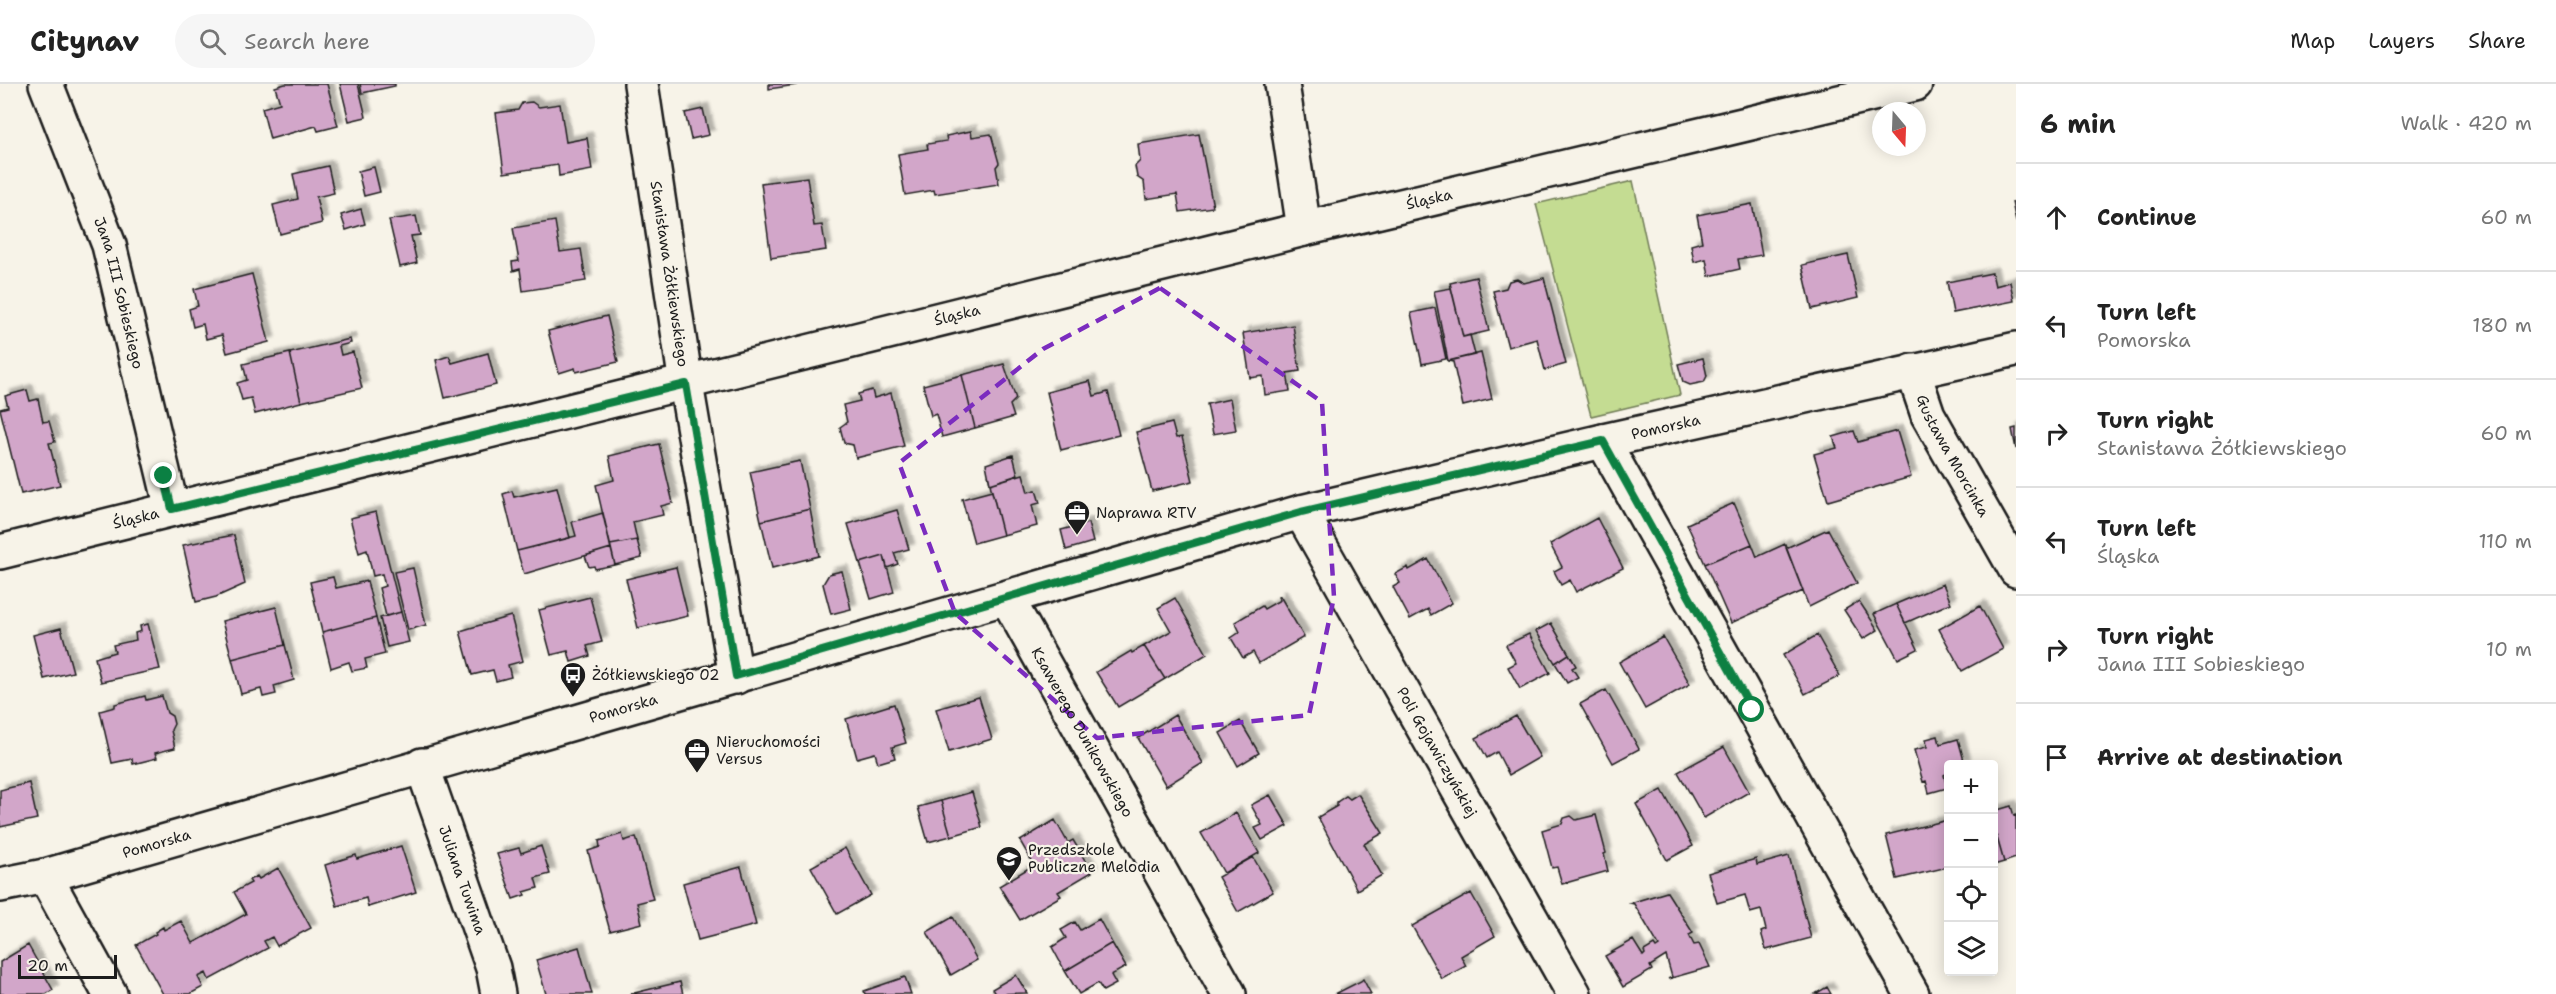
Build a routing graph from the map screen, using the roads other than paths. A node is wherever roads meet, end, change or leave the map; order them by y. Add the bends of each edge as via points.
1 (46, 84) edge
2 (641, 84) edge
3 (1282, 84) edge
4 (1915, 84) edge
5 (1304, 229) junction
6 (2016, 349) edge
7 (1913, 371) junction
8 (686, 384) junction
9 (1603, 441) junction
10 (172, 509) junction
11 (1301, 512) junction
12 (0, 552) edge
13 (2016, 570) edge
14 (1007, 598) junction
15 (736, 676) junction
16 (422, 765) junction
17 (45, 876) junction
18 (0, 885) edge
19 (110, 994) edge
20 (498, 994) edge
21 (1228, 994) edge
22 (1574, 994) edge
23 (1912, 994) edge

1 - 10 street, Jana III Sobieskiego via 109,245
2 - 8 street, Stanisława Żółkiewskiego
3 - 5 street
4 - 5 street, Śląska
5 - 8 street, Śląska
6 - 7 street, Pomorska
7 - 9 street, Pomorska
7 - 13 street, Gustawa Morcinka via 1928,416
8 - 10 street, Śląska
8 - 15 street, Stanisława Żółkiewskiego
9 - 11 street, Pomorska
9 - 23 street
10 - 12 street, Śląska
11 - 14 street, Pomorska
11 - 22 street, Poli Gojawiczyńskiej
14 - 15 street, Pomorska
14 - 21 street, Ksawerego Dunikowskiego
15 - 16 street, Pomorska
16 - 17 street, Pomorska
16 - 20 street, Juliana Tuwima via 482,936
17 - 18 street, Pomorska
17 - 19 street

